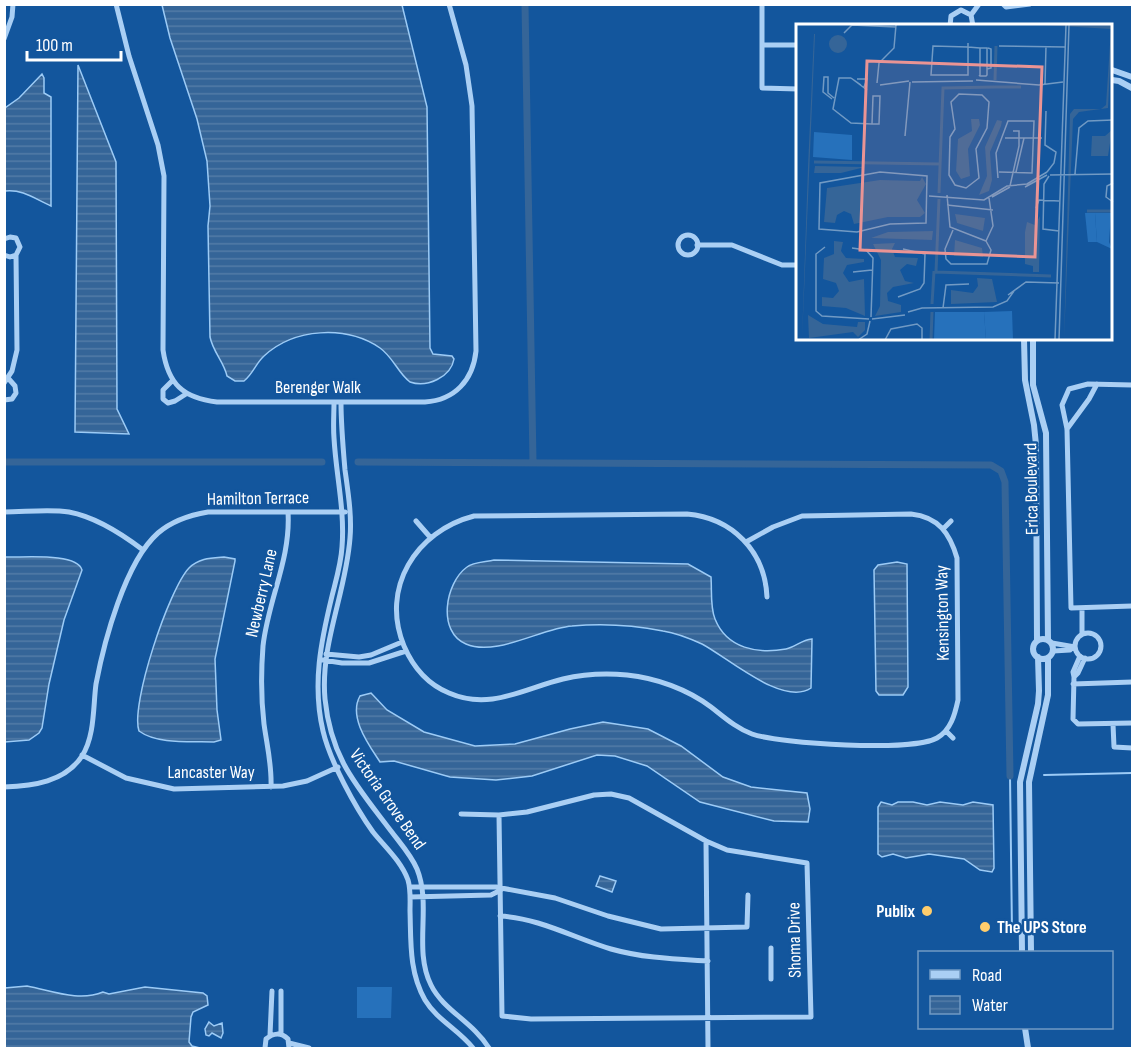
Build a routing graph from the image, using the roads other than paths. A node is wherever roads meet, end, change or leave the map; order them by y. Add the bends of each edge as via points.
1 (13, 4) edge
2 (116, 4) edge
3 (449, 4) edge
4 (762, 4) edge
5 (978, 4) edge
6 (1003, 4) edge
7 (1030, 4) edge
8 (965, 8) edge
9 (971, 15) junction
10 (950, 24) edge
11 (973, 24) edge
12 (4, 39) edge
13 (762, 45) junction
14 (796, 45) edge
15 (1113, 70) edge
16 (1132, 77) edge
17 (1113, 80) edge
18 (1132, 88) edge
19 (796, 89) edge
20 (4, 239) edge
21 (697, 245) dead end
22 (4, 255) edge
23 (16, 255) junction
24 (796, 265) edge
25 (1024, 340) edge
26 (1033, 340) edge
27 (6, 380) edge
28 (173, 380) junction
29 (1097, 384) junction
30 (1132, 385) edge
31 (186, 393) junction
32 (4, 400) edge
33 (334, 402) junction
34 (341, 402) junction
35 (1067, 429) junction
36 (4, 512) edge
37 (288, 512) junction
38 (343, 512) junction
39 (350, 512) junction
40 (416, 521) dead end
41 (951, 521) dead end
42 (944, 528) junction
43 (430, 537) junction
44 (746, 542) junction
45 (143, 550) junction
46 (767, 597) dead end
47 (1132, 606) edge
48 (1082, 608) junction
49 (1082, 634) junction
50 (1037, 640) junction
51 (402, 642) junction
52 (1050, 642) junction
53 (1074, 647) junction
54 (406, 651) junction
55 (1053, 651) junction
56 (319, 656) junction
57 (327, 657) junction
58 (1038, 657) junction
59 (1082, 657) junction
60 (1048, 658) junction
61 (1073, 680) junction
62 (1132, 682) edge
63 (1132, 723) edge
64 (1113, 724) junction
65 (946, 732) junction
66 (953, 738) dead end
67 (1132, 748) edge
68 (82, 755) junction
69 (340, 766) junction
70 (4, 787) edge
71 (271, 788) junction
72 (461, 814) dead end
73 (499, 815) junction
74 (706, 841) junction
75 (422, 886) junction
76 (410, 887) junction
77 (501, 890) junction
78 (748, 895) dead end
79 (410, 897) junction
80 (422, 897) junction
81 (500, 916) junction
82 (707, 928) junction
83 (771, 948) dead end
84 (1022, 951) edge
85 (1030, 951) edge
86 (708, 961) junction
87 (771, 980) dead end
88 (272, 991) dead end
89 (281, 992) dead end
90 (708, 1019) junction
91 (1025, 1029) edge
92 (1030, 1029) edge
93 (281, 1034) junction
94 (270, 1035) junction
95 (1028, 1039) junction
96 (289, 1046) edge
97 (265, 1048) edge
98 (309, 1048) edge
99 (472, 1048) edge
100 (489, 1048) edge
101 (708, 1048) edge
102 (1028, 1048) edge

1 - 12 street
2 - 28 street, Berenger Walk via 159,145 164,176 163,350 165,366
3 - 34 street, Berenger Walk via 466,65 472,106 475,361 461,388 435,401
4 - 13 street
5 - 9 street
6 - 7 street
8 - 9 street
8 - 10 street via 954,13
9 - 11 street
13 - 14 street
13 - 19 street via 762,88
15 - 16 street
17 - 18 street
20 - 23 street via 13,237 18,241
21 - 24 street via 732,245 783,265
22 - 23 street
23 - 27 street via 17,350
25 - 50 street, Erica Boulevard via 1024,380 1036,445
26 - 52 street, Erica Boulevard via 1033,385 1046,433
27 - 32 street via 15,386 16,393 12,399
28 - 31 street, Berenger Walk
28 - 31 street via 164,390 163,399 172,402
29 - 30 street
29 - 35 street
29 - 35 street via 1069,389 1062,405
31 - 33 street, Berenger Walk via 217,402
33 - 34 street, Berenger Walk
33 - 38 street, Victoria Grove Bend via 334,439
34 - 39 street, Victoria Grove Bend
35 - 48 street via 1071,608
36 - 45 street via 70,512 116,531
37 - 38 street, Hamilton Terrace
37 - 45 street, Hamilton Terrace via 197,514 166,527
37 - 71 street, Newberry Lane via 287,549 266,624 262,666
38 - 39 street, Hamilton Terrace
38 - 56 street, Victoria Grove Bend via 342,551
39 - 57 street, Victoria Grove Bend via 348,561
40 - 43 street
41 - 42 street
42 - 44 street via 911,514 802,516
42 - 65 street, Kensington Way via 957,558 958,700
43 - 44 street via 474,516 687,514 719,522
43 - 51 street via 408,565 399,588 396,612
44 - 46 street via 762,569
45 - 68 street, Hamilton Terrace via 107,639 90,733
47 - 48 street
48 - 49 street
49 - 53 street
49 - 59 street via 1095,635 1101,645 1096,656
50 - 52 street via 1044,638
50 - 58 street via 1033,649
51 - 54 street
51 - 57 street via 365,656
52 - 53 street
52 - 55 street
53 - 55 street
53 - 59 street
54 - 57 street via 369,663 342,663
54 - 65 street via 431,683 473,700 513,695 579,675 613,674 647,678 679,689 741,729 763,737 890,745 926,742
55 - 60 street
56 - 57 street
56 - 69 street, Victoria Grove Bend via 317,676 323,731
57 - 69 street, Victoria Grove Bend via 327,716
58 - 60 street
58 - 84 street via 1038,704 1020,782
59 - 61 street
60 - 85 street via 1048,695 1029,782
61 - 62 street
61 - 64 street via 1074,718 1078,724
63 - 64 street
64 - 67 street via 1114,747
65 - 66 street
68 - 70 street via 68,770 50,780
68 - 71 street, Lancaster Way via 126,778 157,787
69 - 71 street, Lancaster Way via 307,781
69 - 75 street, Victoria Grove Bend via 411,858
69 - 76 street, Victoria Grove Bend via 358,809 398,862
72 - 73 street, Shoma Drive
73 - 74 street, Shoma Drive via 611,794 629,798
73 - 77 street, Shoma Drive
74 - 82 street
74 - 90 street, Shoma Drive via 727,850 807,863 811,1017
75 - 76 street
75 - 77 street
75 - 80 street, Victoria Grove Bend
76 - 79 street, Victoria Grove Bend
77 - 80 street via 493,895
77 - 81 street, Shoma Drive
77 - 82 street via 555,898 641,925
78 - 82 street via 747,927
79 - 80 street
79 - 99 street, Victoria Grove Bend via 411,955 419,988 430,1008
80 - 100 street, Victoria Grove Bend via 423,956 430,984 448,1008 480,1035
81 - 86 street via 522,918 613,949 663,960
81 - 90 street, Shoma Drive via 502,1016
82 - 86 street
83 - 87 street, Shoma Drive
86 - 90 street
88 - 94 street
89 - 93 street
90 - 101 street
91 - 95 street
92 - 95 street
93 - 94 street
93 - 96 street
94 - 97 street
95 - 102 street
96 - 98 street

